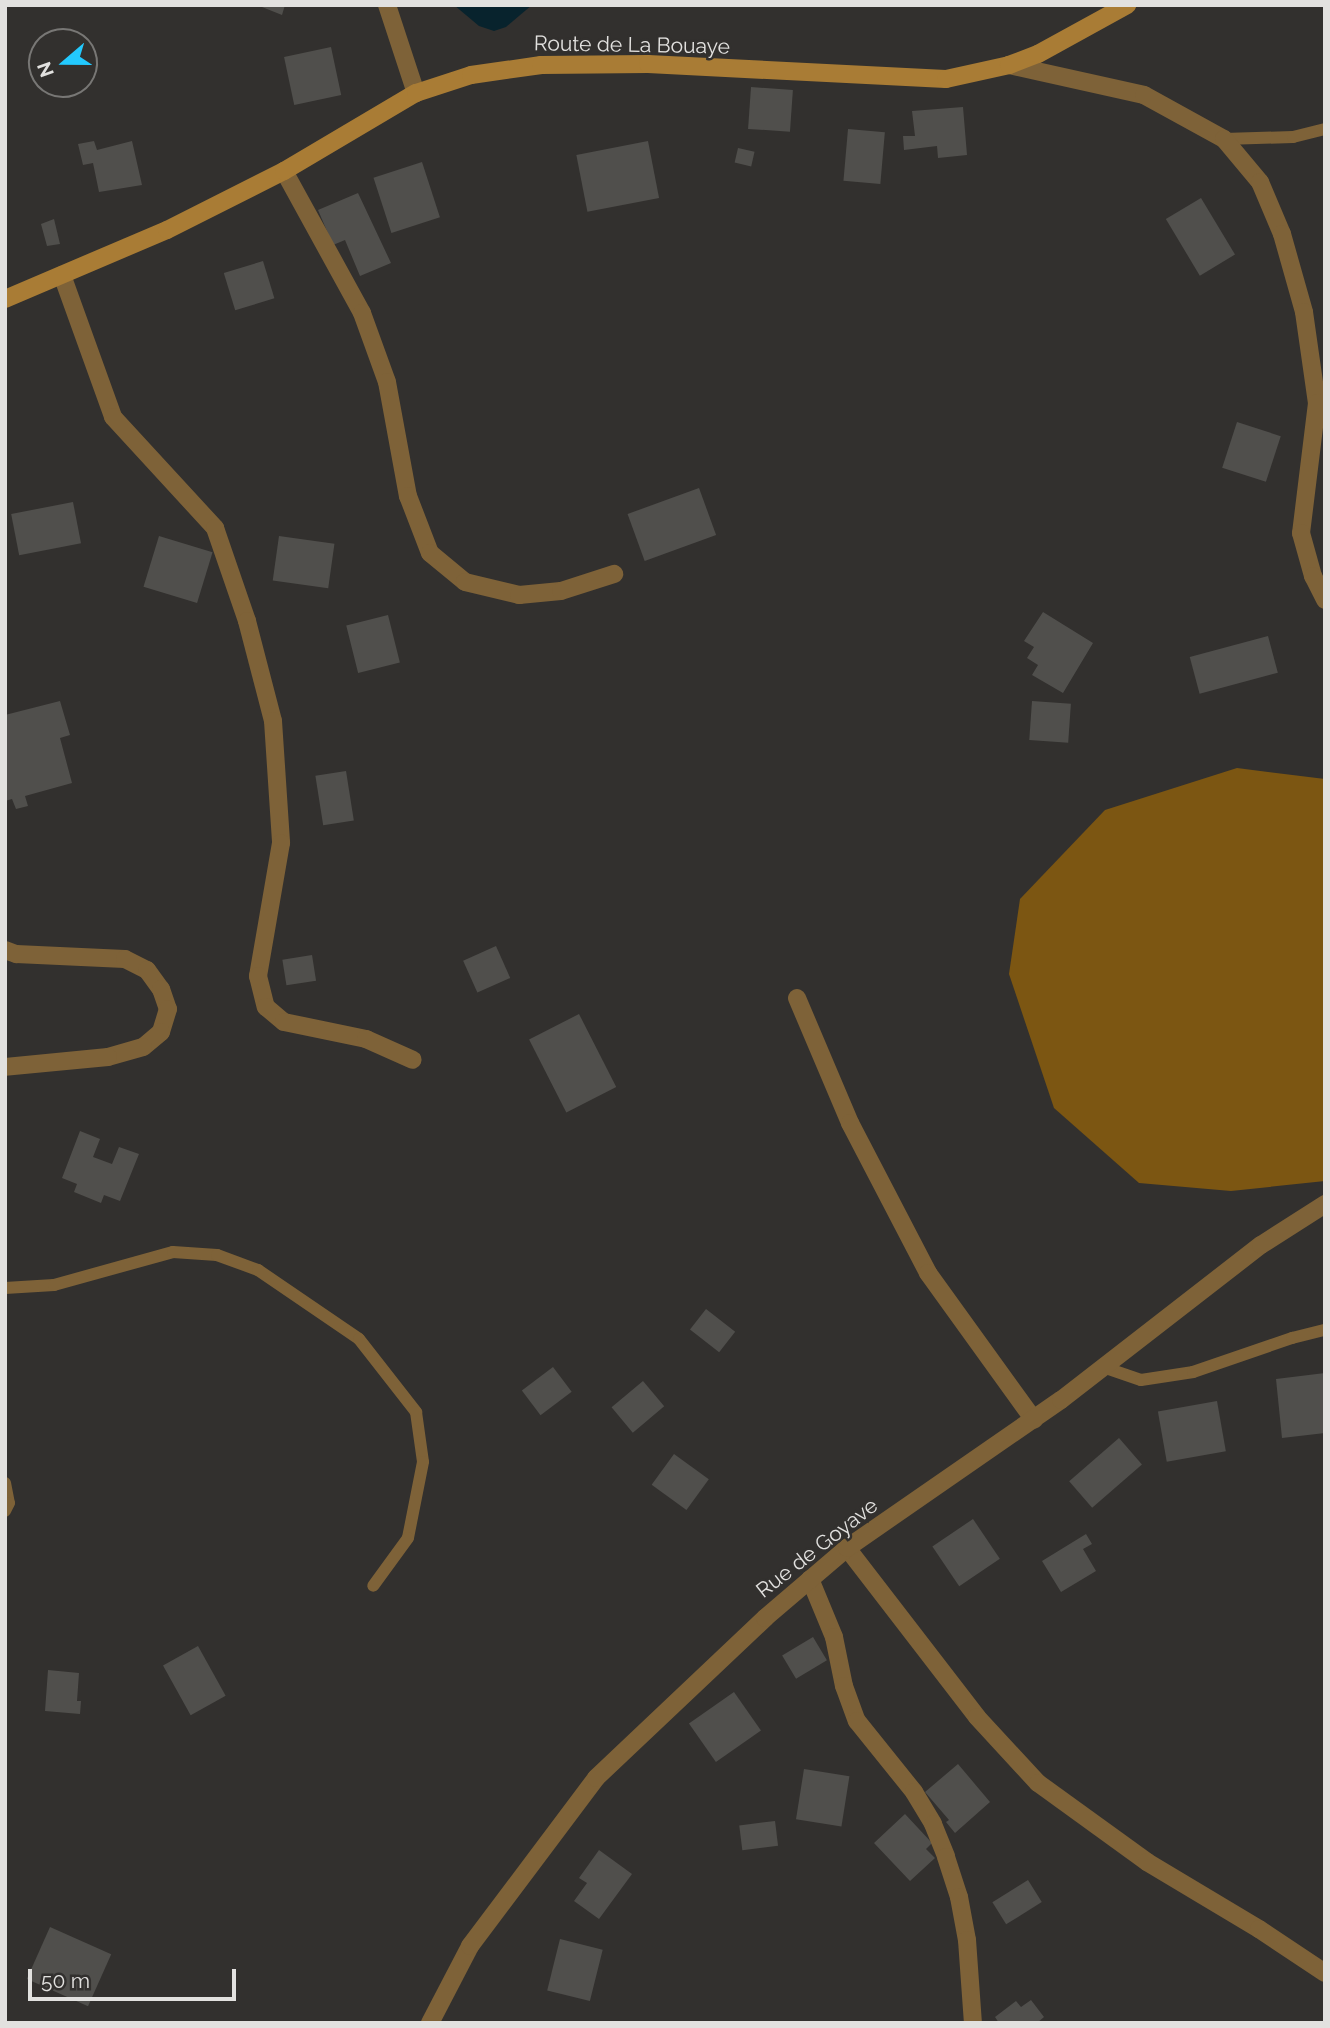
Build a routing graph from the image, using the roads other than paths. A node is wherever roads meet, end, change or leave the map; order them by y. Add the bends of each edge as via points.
1 (387, 5) edge
2 (1128, 5) edge
3 (1009, 65) junction
4 (416, 93) junction
5 (1325, 129) edge
6 (1224, 139) junction
7 (284, 171) junction
8 (62, 275) junction
9 (5, 299) edge
10 (614, 574) dead end
11 (1325, 600) edge
12 (5, 950) edge
13 (797, 998) dead end
14 (413, 1060) dead end
15 (5, 1067) edge
16 (1325, 1204) edge
17 (5, 1288) edge
18 (1325, 1330) edge
19 (1103, 1367) junction
20 (1034, 1420) junction
21 (5, 1483) edge
22 (5, 1511) edge
23 (847, 1548) junction
24 (810, 1579) junction
25 (373, 1586) dead end
26 (1325, 1973) edge
27 (430, 2023) edge
28 (973, 2023) edge

1 - 4 street
2 - 3 main road, Route de La Bouaye
3 - 4 main road, Route de La Bouaye via 946,79 648,64 541,65 471,75
3 - 6 street via 1144,94
4 - 7 main road, Route de La Bouaye
5 - 6 lane via 1293,137
6 - 11 street via 1260,182 1282,234 1304,312 1317,403 1301,533 1312,576
7 - 8 main road, Route de La Bouaye via 167,230
7 - 10 street via 362,313 387,382 408,495 430,553 465,582 519,594 561,591
8 - 9 main road, Route de La Bouaye
8 - 14 street via 113,417 215,528 247,621 272,721 281,843 258,976 266,1007 284,1022 366,1039
12 - 15 street via 125,959 147,970 168,1009 160,1031 143,1046 108,1057
13 - 20 street via 850,1123 928,1273
16 - 19 street, Rue de Goyave via 1261,1245
17 - 25 lane via 54,1285 173,1252 217,1255 258,1270 359,1339 416,1412 424,1462 408,1538
18 - 19 lane via 1193,1372 1141,1380
19 - 20 street, Rue de Goyave
20 - 23 street, Rue de Goyave
21 - 22 lane via 9,1503
23 - 24 street, Rue de Goyave
23 - 26 street via 977,1717 1038,1783 1147,1863
24 - 27 street, Rue de Goyave via 596,1777 470,1946
24 - 28 street via 834,1637 857,1721 914,1792 946,1857 967,1941

